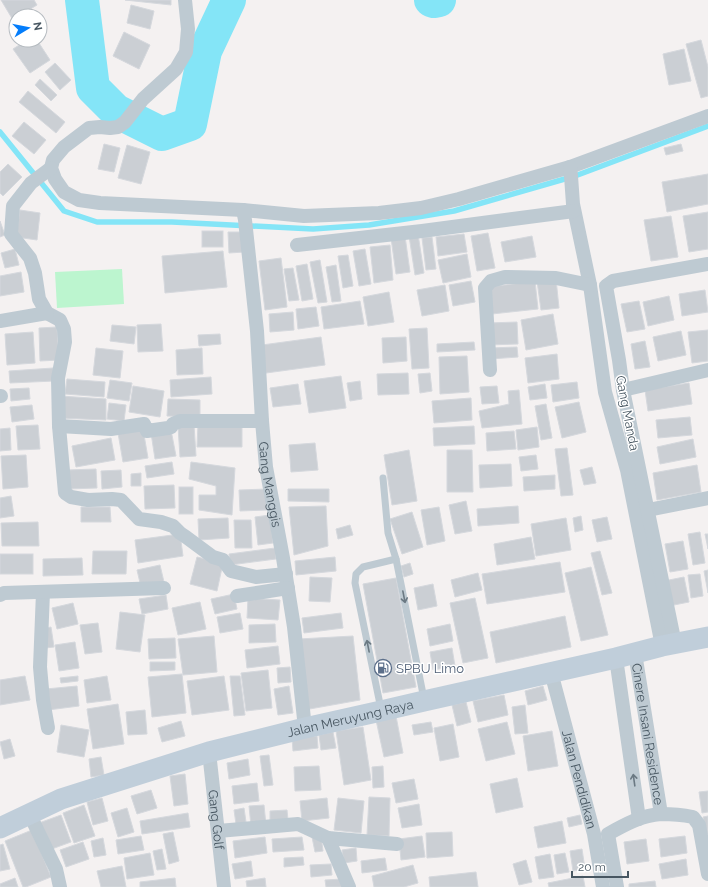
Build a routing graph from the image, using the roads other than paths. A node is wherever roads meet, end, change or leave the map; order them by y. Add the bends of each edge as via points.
1 (185, 0) edge
2 (708, 116) edge
3 (51, 168) junction
4 (570, 171) junction
5 (574, 205) junction
6 (244, 215) junction
7 (297, 245) dead end
8 (708, 264) edge
9 (590, 285) junction
10 (47, 313) junction
11 (0, 321) edge
12 (490, 370) dead end
13 (708, 370) edge
14 (623, 390) junction
15 (262, 421) junction
16 (58, 426) junction
17 (383, 478) dead end
18 (708, 498) edge
19 (648, 510) junction
20 (396, 559) junction
21 (286, 574) junction
22 (164, 588) dead end
23 (288, 588) junction
24 (44, 592) junction
25 (0, 595) edge
26 (237, 596) dead end
27 (708, 637) edge
28 (669, 645) junction
29 (625, 656) junction
30 (551, 672) junction
31 (424, 701) junction
32 (381, 711) junction
33 (48, 728) dead end
34 (305, 728) junction
35 (209, 752) junction
36 (30, 813) junction
37 (661, 814) junction
38 (639, 819) junction
39 (0, 828) edge
40 (218, 831) junction
41 (328, 838) junction
42 (397, 844) dead end
43 (708, 874) edge
44 (60, 887) edge
45 (224, 887) edge
46 (349, 887) edge
47 (602, 887) edge
48 (617, 887) edge

1 - 3 street via 188,29 186,52 176,69 143,98 125,122 118,127 89,128 64,147 53,160
2 - 4 street
3 - 6 street via 55,180 64,192 79,200
3 - 10 street via 31,183 14,206 11,234 30,258 39,300
4 - 5 street, Gang Manda
4 - 6 street via 422,208 379,214
5 - 7 street via 422,231
5 - 9 street, Gang Manda
6 - 15 street, Gang Manggis via 257,331
8 - 14 street, Gang Manda via 613,280 606,286
9 - 12 street via 556,278 505,277 491,281 485,288
9 - 28 street, Gang Manda via 605,392 627,470
10 - 11 street
10 - 16 street via 60,320 64,329 65,342 58,378
13 - 14 street
14 - 19 street, Gang Manda
15 - 16 street via 180,421 168,428 147,431 144,424 111,430
15 - 21 street, Gang Manggis via 266,468
16 - 21 street via 65,493 71,497 121,500 139,519 173,526 213,557 223,560 231,571 256,577
17 - 20 lane via 388,533
18 - 19 street
19 - 28 street, Gang Manda
20 -> 31 lane
32 -> 20 lane via 355,583 356,574 363,567
21 - 23 street, Gang Manggis
22 - 24 street
23 - 26 street
23 - 34 street, Gang Manggis
24 - 25 street
24 - 33 street via 40,667 42,700
27 - 28 main road, Jalan Meruyung Raya
28 - 29 main road, Jalan Meruyung Raya
29 - 30 main road, Jalan Meruyung Raya
29 - 37 street, Cinere Insani Residence
38 -> 29 street, Cinere Insani Residence
30 - 31 main road, Jalan Meruyung Raya
30 - 47 street, Jalan Pendidikan via 594,834
31 - 32 main road, Jalan Meruyung Raya
32 - 34 main road, Jalan Meruyung Raya
34 - 35 main road, Jalan Meruyung Raya
35 - 36 main road, Jalan Meruyung Raya via 61,799
35 - 40 street, Gang Golf
36 - 39 main road, Jalan Meruyung Raya
36 - 44 street via 56,869
37 - 38 street
37 - 43 street via 693,817 699,824
38 - 48 street via 608,834
40 - 41 street via 298,824
40 - 45 street, Gang Golf
41 - 42 street
41 - 46 street

